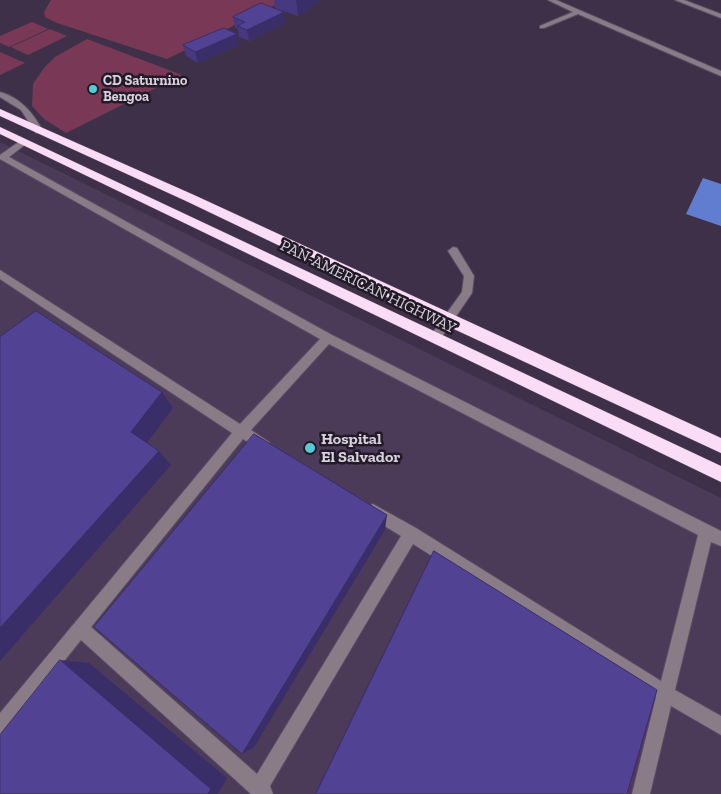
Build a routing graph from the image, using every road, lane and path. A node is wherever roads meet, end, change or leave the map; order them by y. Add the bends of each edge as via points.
1 (552, 0) edge
2 (678, 0) edge
3 (721, 7) edge
4 (703, 10) junction
5 (578, 12) junction
6 (721, 16) edge
7 (542, 27) dead end
8 (721, 74) edge
9 (0, 94) edge
10 (0, 112) edge
11 (0, 130) edge
12 (39, 131) junction
13 (23, 142) junction
14 (2, 158) edge
15 (190, 198) junction
16 (172, 213) junction
17 (453, 251) dead end
18 (0, 274) edge
19 (448, 320) junction
20 (328, 338) junction
21 (435, 338) junction
22 (241, 432) junction
23 (721, 446) edge
24 (275, 452) edge
25 (721, 474) edge
26 (360, 503) edge
27 (411, 533) junction
28 (714, 536) edge
29 (81, 629) junction
30 (665, 694) junction
31 (721, 726) edge
32 (0, 727) edge
33 (262, 791) edge
34 (640, 794) edge

1 - 5 street
2 - 4 street
3 - 4 street
4 - 6 street
5 - 7 street
5 - 8 street
9 - 12 street via 19,103
10 - 12 highway, PAN-AMERICAN HIGHWAY
11 - 13 highway, PAN-AMERICAN HIGHWAY
12 - 15 highway, PAN-AMERICAN HIGHWAY
13 - 14 street
13 - 16 highway, PAN-AMERICAN HIGHWAY
14 - 20 street
15 - 16 highway
15 - 19 highway, PAN-AMERICAN HIGHWAY
16 - 21 highway, PAN-AMERICAN HIGHWAY
17 - 19 street via 469,276 467,293
18 - 22 street
19 - 21 street
19 - 23 highway, PAN-AMERICAN HIGHWAY
20 - 22 street
20 - 28 street
21 - 25 highway, PAN-AMERICAN HIGHWAY
22 - 24 street
22 - 29 street
26 - 27 street
27 - 30 street
27 - 33 street
28 - 30 street
29 - 32 street
29 - 33 street
30 - 31 street
30 - 34 street

